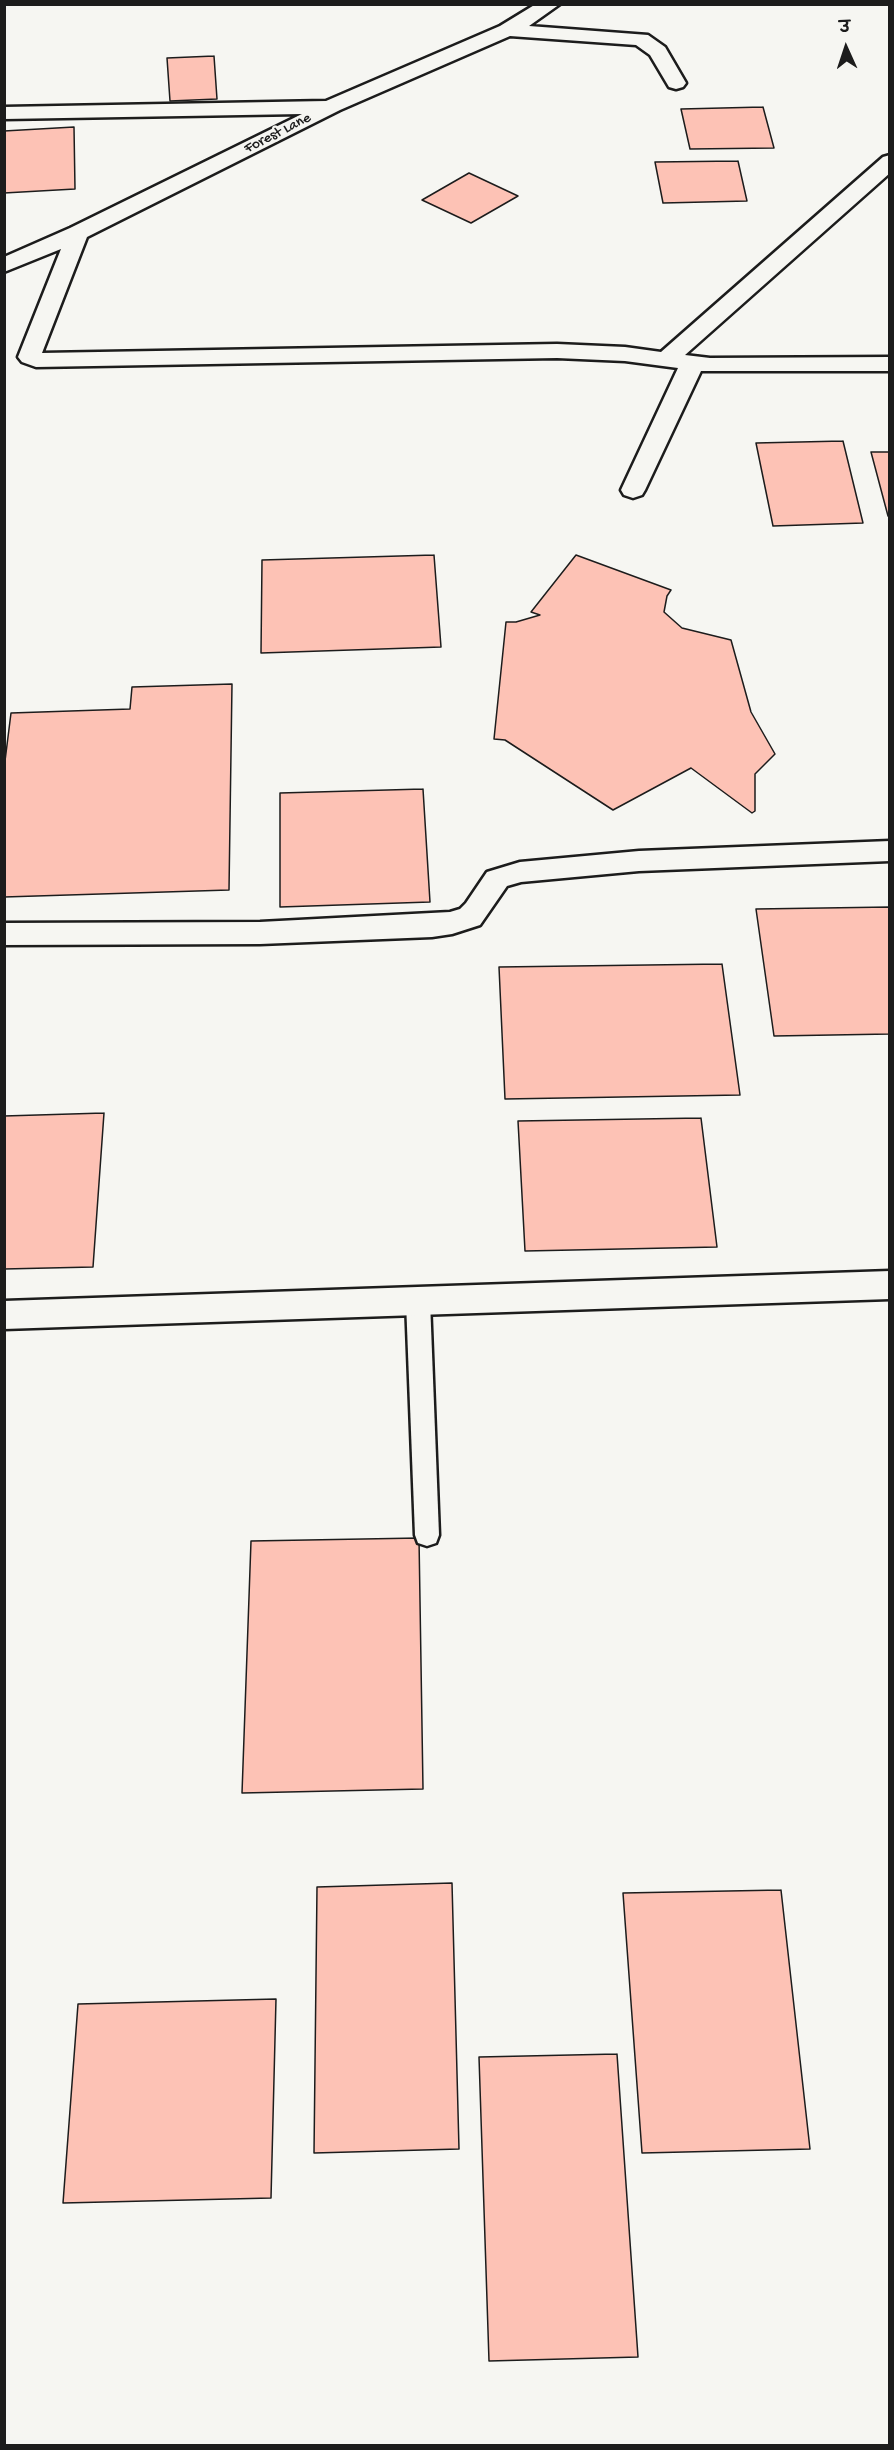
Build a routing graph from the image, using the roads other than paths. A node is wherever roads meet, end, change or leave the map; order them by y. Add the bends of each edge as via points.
1 (543, 6) edge
2 (507, 30) junction
3 (676, 83) dead end
4 (333, 106) junction
5 (4, 113) edge
6 (890, 161) edge
7 (78, 233) junction
8 (4, 265) edge
9 (665, 360) junction
10 (692, 364) junction
11 (890, 364) edge
12 (633, 490) dead end
13 (890, 851) edge
14 (4, 934) edge
15 (890, 1285) edge
16 (418, 1300) junction
17 (4, 1315) edge
18 (427, 1536) dead end

1 - 2 street, Forest Lane
2 - 3 street via 641,39 658,51
2 - 4 street, Forest Lane
4 - 5 street
4 - 7 street, Forest Lane
6 - 9 street
7 - 8 street, Forest Lane
7 - 9 street via 30,353 32,359 538,351 600,352
9 - 10 street
10 - 11 street
10 - 12 street
13 - 14 street via 639,861 520,872 497,879 470,917 432,926 260,933
15 - 16 street
16 - 17 street
16 - 18 lane

